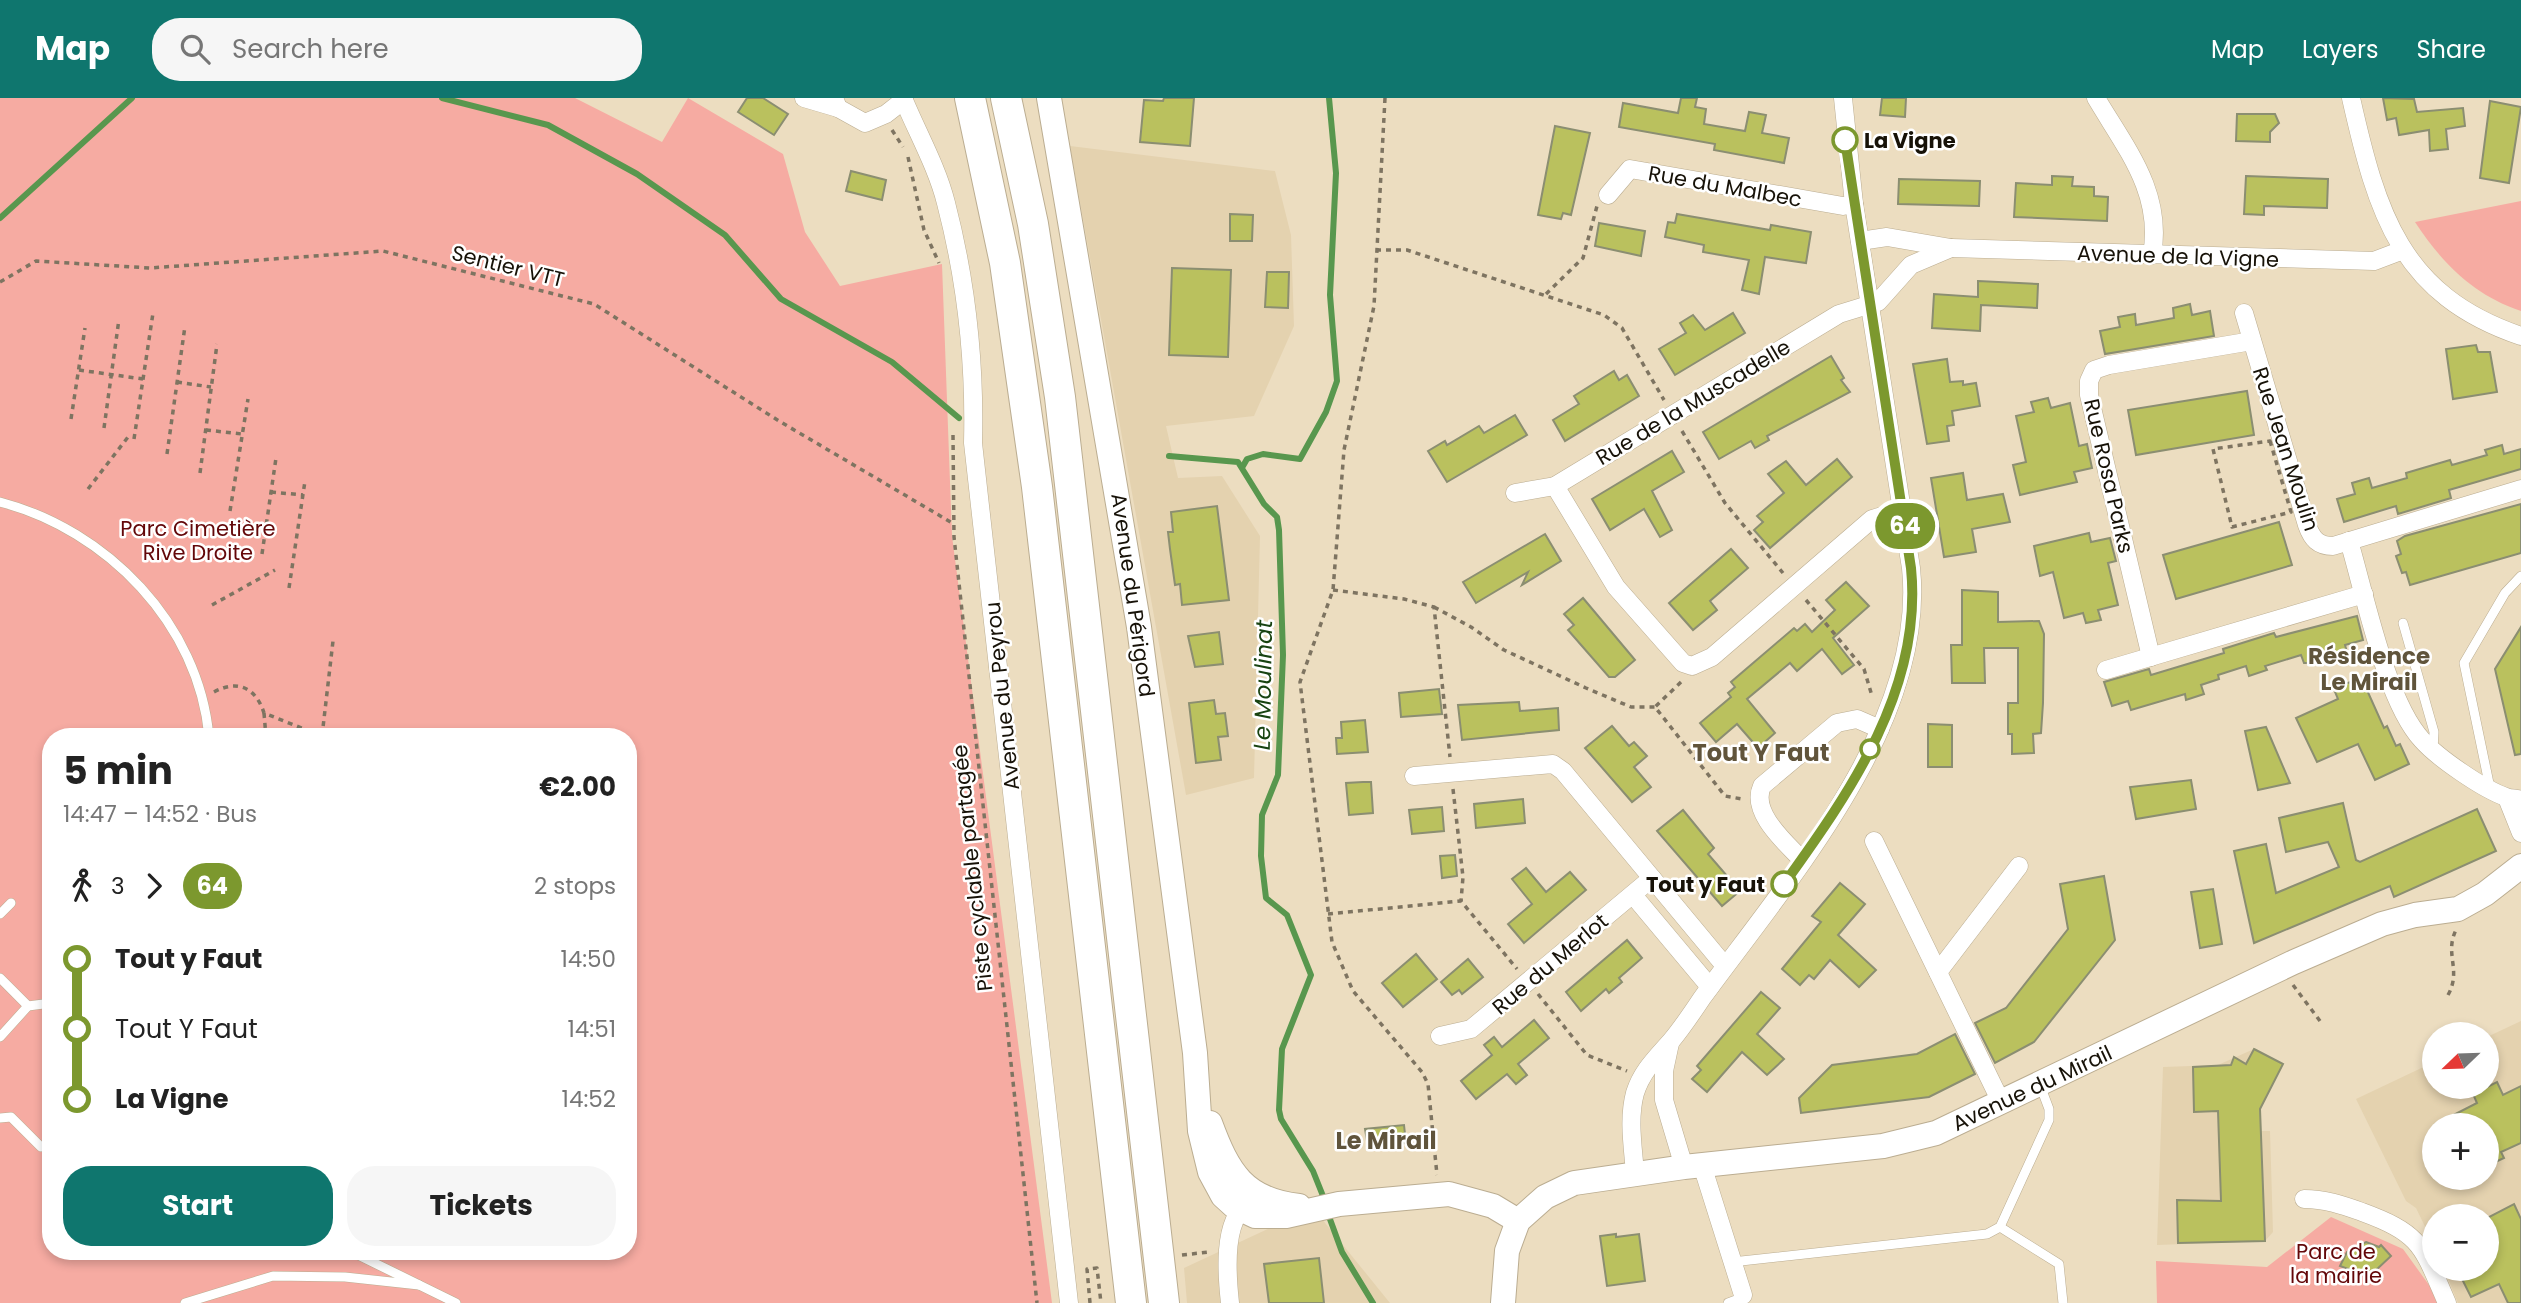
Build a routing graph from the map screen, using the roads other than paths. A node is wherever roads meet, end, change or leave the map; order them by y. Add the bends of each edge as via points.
1 (804, 98) edge
2 (970, 98) edge
3 (1006, 98) edge
4 (1049, 98) edge
5 (1843, 98) edge
6 (2096, 98) edge
7 (2351, 98) edge
8 (904, 99) edge
9 (836, 103) edge
10 (1608, 195) road end
11 (1854, 204) junction
12 (1860, 241) junction
13 (1951, 248) junction
14 (2403, 250) junction
15 (2152, 255) junction
16 (1869, 306) junction
17 (2244, 313) dead end
18 (2521, 336) edge
19 (2252, 341) junction
20 (1555, 486) junction
21 (2521, 489) edge
22 (1515, 493) dead end
23 (0, 502) edge
24 (1902, 510) junction
25 (2349, 541) junction
26 (2521, 576) edge
27 (2364, 594) junction
28 (2403, 624) dead end
29 (2151, 657) junction
30 (2106, 670) dead end
31 (207, 728) edge
32 (1880, 729) junction
33 (2433, 750) junction
34 (1413, 776) dead end
35 (2490, 788) junction
36 (2514, 799) edge
37 (2521, 833) edge
38 (1874, 841) dead end
39 (1801, 859) junction
40 (2020, 866) dead end
41 (2521, 866) edge
42 (1652, 878) junction
43 (1633, 895) junction
44 (11, 903) dead end
45 (0, 914) edge
46 (1725, 966) junction
47 (1938, 972) junction
48 (0, 978) edge
49 (1710, 987) junction
50 (42, 1004) edge
51 (27, 1006) junction
52 (1440, 1036) dead end
53 (0, 1037) edge
54 (1670, 1043) junction
55 (2040, 1085) junction
56 (1199, 1094) junction
57 (2002, 1104) junction
58 (0, 1118) edge
59 (41, 1147) dead end
60 (1693, 1166) junction
61 (1635, 1173) junction
62 (1239, 1179) junction
63 (2304, 1199) dead end
64 (1284, 1205) junction
65 (1313, 1208) junction
66 (1240, 1209) junction
67 (1518, 1221) junction
68 (2000, 1227) junction
69 (368, 1260) edge
70 (1732, 1262) junction
71 (419, 1285) junction
72 (1739, 1300) edge
73 (185, 1303) edge
74 (456, 1303) edge
75 (1069, 1303) edge
76 (1131, 1303) edge
77 (1164, 1303) edge
78 (1230, 1303) edge
79 (1503, 1303) edge
80 (2063, 1303) edge
81 (2446, 1303) edge

1 - 9 street
2 - 76 highway via 1005,263 1037,487
3 - 77 highway via 1033,224 1063,424
4 - 56 street, Avenue du Périgord via 1125,534
5 - 11 street
6 - 15 street via 2152,200 2157,230
7 - 14 street via 2373,187
8 - 9 street via 865,123
8 - 75 street, Avenue du Peyrou via 945,201 965,298 973,443
10 - 11 street, Rue du Malbec via 1630,169 1843,206
11 - 12 street
12 - 13 street, Avenue de la Vigne via 1887,237
12 - 16 street
13 - 15 street, Avenue de la Vigne
13 - 16 street, Avenue de la Vigne via 1911,265
14 - 15 street, Avenue de la Vigne via 2374,261
14 - 18 street via 2417,270 2461,310
16 - 20 street, Rue de la Muscadelle via 1839,314
16 - 24 street
17 - 19 street, Rue Jean Moulin
19 - 25 street, Rue Jean Moulin via 2309,533 2326,545
19 - 29 street, Rue Rosa Parks via 2109,365 2094,370 2089,381
20 - 22 street, Rue de la Muscadelle
20 - 24 street via 1616,587 1689,665 1712,657 1872,519
21 - 25 street, Rue Jean Moulin
23 - 31 lane via 58,523 95,544 126,570 156,605 192,666
24 - 32 street via 1913,617 1904,666
25 - 27 street
26 - 35 lane via 2505,593 2464,663
27 - 29 street
27 - 33 street via 2401,711
28 - 33 lane via 2434,732
29 - 30 street
32 - 39 street via 1850,788
32 - 39 street via 1857,719 1829,727 1762,786 1758,802 1763,813
33 - 35 street
34 - 42 street via 1553,764
35 - 36 street
36 - 37 street
38 - 47 street
39 - 46 street
40 - 47 street
41 - 55 street, Avenue du Mirail via 2458,909 2382,924
42 - 43 street, Rue du Merlot
42 - 46 street
43 - 49 street
43 - 52 street, Rue du Merlot via 1471,1029
44 - 45 lane
46 - 49 street
47 - 57 street
48 - 51 lane
49 - 54 street
50 - 51 lane
51 - 53 lane
54 - 60 street via 1664,1100
54 - 61 street via 1653,1058 1642,1077 1633,1107
55 - 57 street, Avenue du Mirail
55 - 68 lane via 2049,1120
56 - 62 street, Avenue du Périgord via 1220,1150
56 - 66 street, Avenue du Périgord via 1200,1131 1210,1172 1223,1196
57 - 60 street, Avenue du Mirail via 1936,1133 1882,1146
58 - 59 lane via 11,1117
60 - 61 street, Avenue du Mirail
60 - 70 street
61 - 67 street, Avenue du Mirail via 1574,1183 1545,1196
62 - 64 street, Avenue du Périgord via 1255,1194
62 - 66 street
63 - 81 street via 2337,1203 2405,1230 2424,1253
64 - 65 street, Avenue du Périgord
64 - 66 street via 1251,1203
65 - 66 street, Avenue du Périgord via 1268,1217
65 - 67 street, Avenue du Périgord via 1450,1194 1493,1206
66 - 78 street via 1227,1249
67 - 79 street via 1507,1251
68 - 70 lane via 1987,1234
68 - 80 lane via 2059,1264
69 - 71 lane
70 - 72 street
71 - 73 lane via 273,1276
71 - 74 lane

